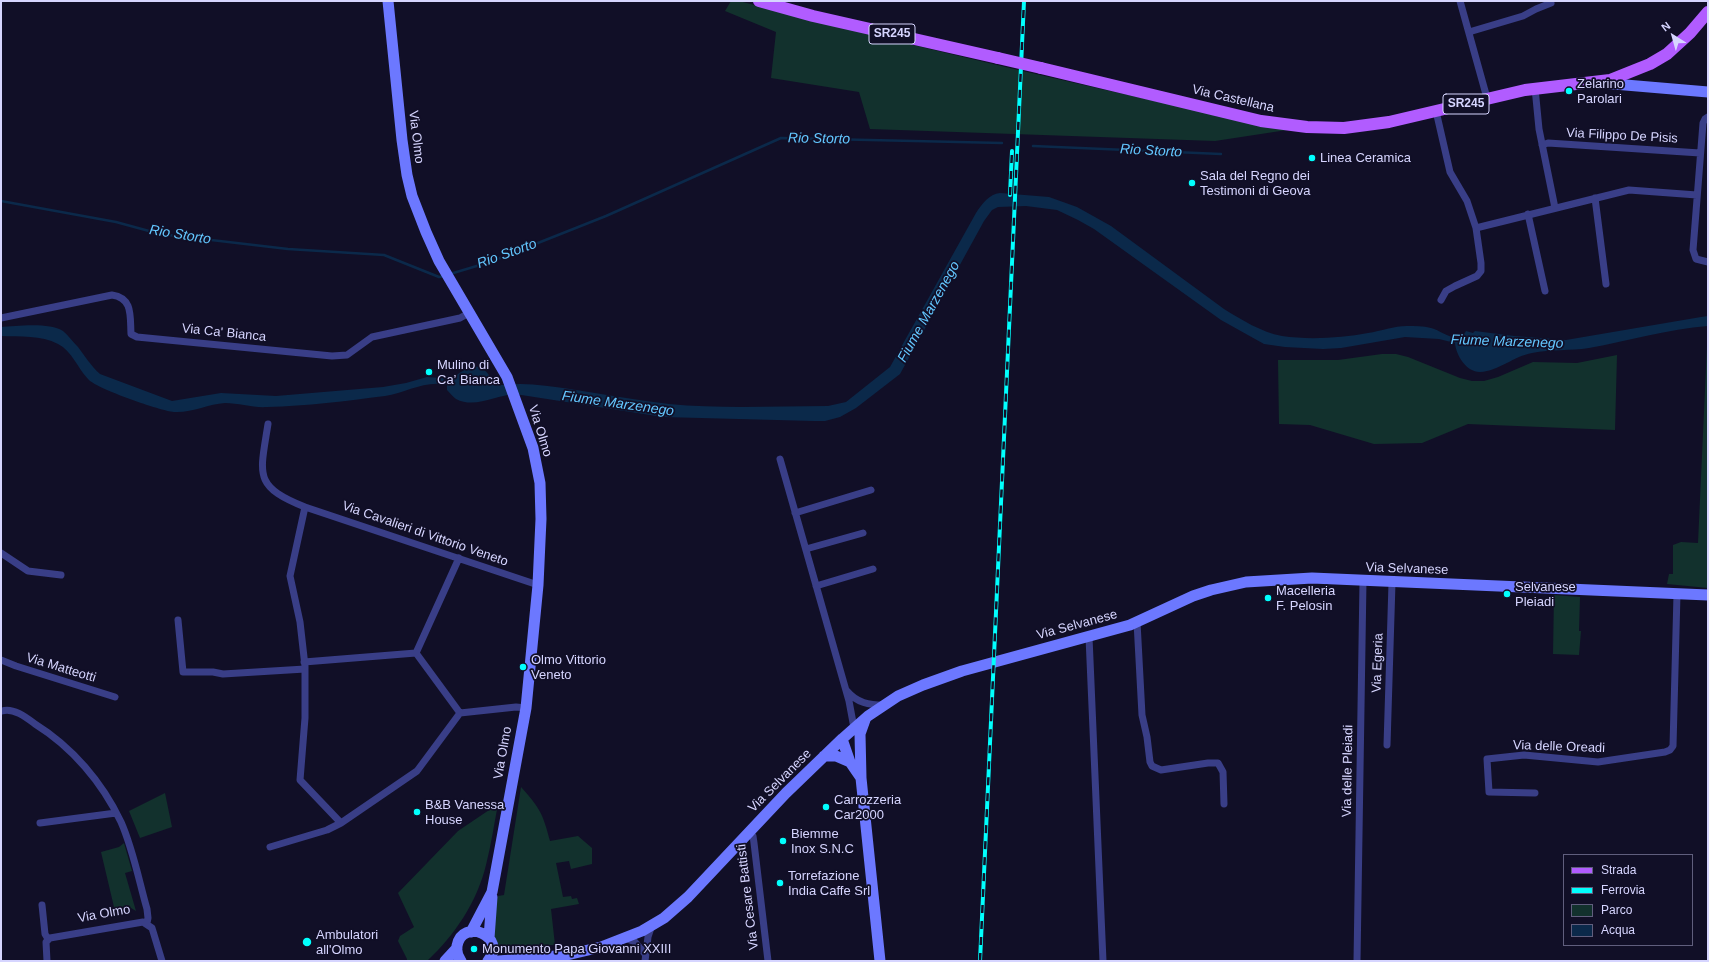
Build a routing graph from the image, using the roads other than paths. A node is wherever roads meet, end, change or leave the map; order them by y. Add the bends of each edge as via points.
1 (388, 1) edge
2 (759, 1) edge
3 (1460, 1) edge
4 (1551, 3) dead end
5 (1708, 12) edge
6 (1469, 32) junction
7 (1597, 83) junction
8 (1535, 88) junction
9 (1708, 92) edge
10 (1487, 98) junction
11 (1436, 112) junction
12 (1708, 117) edge
13 (1542, 145) junction
14 (1700, 153) junction
15 (1697, 195) junction
16 (1595, 198) junction
17 (1555, 208) junction
18 (1528, 214) junction
19 (1476, 228) junction
20 (1708, 262) edge
21 (1606, 284) dead end
22 (1545, 291) dead end
23 (1441, 300) dead end
24 (471, 316) junction
25 (1, 318) edge
26 (268, 424) dead end
27 (780, 459) dead end
28 (871, 490) dead end
29 (305, 506) junction
30 (796, 513) junction
31 (863, 533) dead end
32 (806, 549) junction
33 (1, 553) edge
34 (459, 558) junction
35 (873, 569) dead end
36 (61, 574) dead end
37 (1363, 581) junction
38 (1392, 582) junction
39 (538, 585) junction
40 (816, 586) junction
41 (1677, 594) junction
42 (1708, 595) edge
43 (178, 620) dead end
44 (1137, 622) junction
45 (1089, 637) junction
46 (416, 653) junction
47 (1, 660) edge
48 (305, 666) junction
49 (846, 689) junction
50 (114, 697) dead end
51 (884, 705) junction
52 (526, 708) junction
53 (2, 711) dead end
54 (460, 713) junction
55 (868, 716) junction
56 (854, 728) junction
57 (842, 739) junction
58 (1387, 745) dead end
59 (824, 756) junction
60 (862, 756) junction
61 (850, 762) junction
62 (861, 778) junction
63 (1535, 792) dead end
64 (1224, 804) dead end
65 (116, 813) junction
66 (40, 822) dead end
67 (341, 824) junction
68 (748, 832) junction
69 (270, 847) dead end
70 (492, 892) junction
71 (42, 905) dead end
72 (147, 923) junction
73 (652, 925) junction
74 (642, 931) junction
75 (471, 932) junction
76 (625, 938) junction
77 (48, 939) junction
78 (491, 942) junction
79 (457, 948) junction
80 (549, 956) junction
81 (567, 958) edge
82 (645, 958) edge
83 (47, 961) edge
84 (162, 961) edge
85 (445, 961) edge
86 (461, 961) edge
87 (488, 961) edge
88 (498, 961) edge
89 (768, 961) edge
90 (880, 961) edge
91 (1103, 961) edge
92 (1357, 961) edge

1 - 24 street, Via Olmo via 400,127 412,196 426,232
2 - 11 main road, Via Castellana / SR245, bridge via 813,16 1261,121 1301,127 1357,127
3 - 6 street
4 - 6 street via 1523,16
5 - 7 main road via 1667,54 1621,76
6 - 10 street
7 - 8 main road, Via Castellana / SR245
7 - 9 street, Via Castellana
8 - 10 main road, Via Castellana / SR245
8 - 13 street via 1536,114
10 - 11 main road, Via Castellana / SR245
11 - 19 street via 1450,172 1468,204
12 - 14 street via 1703,123
13 - 14 street, Via Filippo De Pisis via 1548,143
13 - 17 street
14 - 15 street
15 - 16 street via 1629,190
15 - 20 street via 1693,253 1698,260
16 - 17 street
16 - 21 street
17 - 18 street
18 - 19 street
18 - 22 street
19 - 23 street via 1481,271 1478,276 1446,291
24 - 25 street, Via Ca' Bianca via 372,336 347,355 332,356 136,337 131,334 127,302 121,296 112,295
24 - 39 street, Via Olmo via 507,377 533,448 540,483
26 - 29 street, Via Cavalieri di Vittorio Veneto via 262,474 266,483 284,498
27 - 30 street
28 - 30 street
29 - 34 street, Via Cavalieri di Vittorio Veneto
29 - 48 street via 290,576 300,622
30 - 32 street
31 - 32 street
32 - 40 street
33 - 36 street via 28,571
34 - 39 street, Via Cavalieri di Vittorio Veneto
34 - 46 street
35 - 40 street
37 - 38 street, Via Selvanese
37 - 44 street, Via Selvanese via 1312,578 1246,582 1193,596
37 - 92 street, Via delle Pleiadi
38 - 41 street, Via Selvanese
38 - 58 street, Via Egeria
39 - 52 street, Via Olmo
40 - 49 street
41 - 42 street, Via Selvanese
41 - 63 street, Via delle Oreadi via 1673,746 1665,752 1598,762 1524,755 1487,759 1488,792
43 - 48 street via 183,672 223,674
44 - 45 street, Via Selvanese
44 - 64 street via 1142,715 1150,762 1152,766 1161,770 1208,762 1218,763 1223,772
45 - 51 street, Via Selvanese via 962,671 910,691
45 - 91 street
46 - 48 street
46 - 54 street
47 - 50 street, Via Matteotti
48 - 67 street via 305,718 300,780
49 - 51 street via 864,704
49 - 56 street
51 - 55 street, Via Selvanese
52 - 54 street
52 - 70 street, Via Olmo
53 - 65 street via 10,710 21,715 65,746 90,773
54 - 67 street via 417,771
55 - 56 street, Via Selvanese
55 - 60 street via 861,730
56 - 57 street, Via Selvanese
57 - 59 street, Via Selvanese
57 - 60 street via 855,746
57 - 61 street
59 - 61 street via 836,756
59 - 68 street, Via Selvanese
60 - 62 street
61 - 62 street
62 - 90 street
65 - 66 street
65 - 72 street via 126,835 147,909
67 - 69 street
68 - 73 street, Via Selvanese via 680,905
68 - 89 street, Via Cesare Battisti via 753,836
70 - 75 street, Via Olmo
70 - 78 street, Via Olmo
71 - 77 street via 45,934
72 - 77 street, Via Olmo via 140,922
72 - 84 street, Via Olmo via 153,931
73 - 74 street, Via Selvanese
73 - 82 street
74 - 76 street, Via Selvanese
74 - 82 street
75 - 78 street via 481,932
75 - 79 street, Via Olmo via 461,938
76 - 81 street, Via Selvanese
76 - 82 street via 635,942
77 - 83 street
78 - 80 street, Via Selvanese via 503,953
78 - 87 street, Via Olmo via 493,952
79 - 85 street, Via Olmo
79 - 86 street
80 - 81 street, Via Selvanese
80 - 88 street, Via Selvanese

